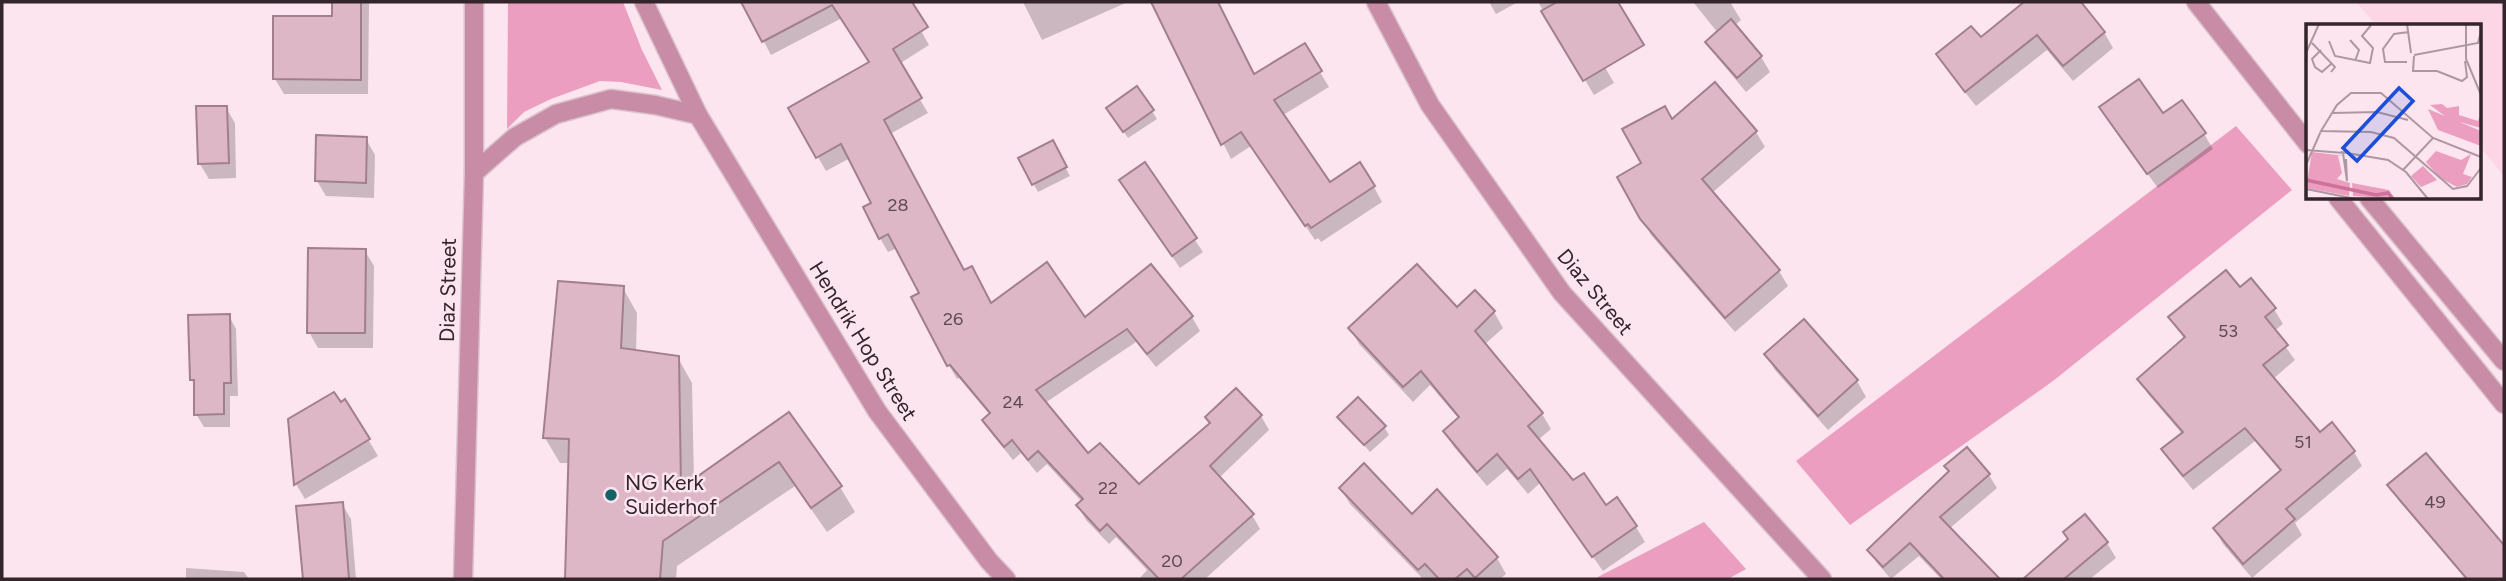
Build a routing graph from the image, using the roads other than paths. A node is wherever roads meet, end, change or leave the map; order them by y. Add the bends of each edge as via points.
1 (474, 2) edge
2 (644, 2) edge
3 (1376, 2) edge
4 (2196, 2) edge
5 (698, 115) junction
6 (2306, 141) edge
7 (474, 173) junction
8 (2340, 200) edge
9 (2371, 200) edge
10 (2504, 361) edge
11 (2504, 404) edge
12 (463, 579) edge
13 (1006, 579) edge
14 (1822, 579) edge

1 - 7 street, Diaz Street
2 - 5 street, Hendrik Hop Street
3 - 14 street, Diaz Street via 1430,105 1562,293
4 - 6 street
5 - 7 street via 611,99 556,114 514,137
5 - 13 street, Hendrik Hop Street via 877,411
7 - 12 street, Diaz Street
8 - 11 street
9 - 10 street

